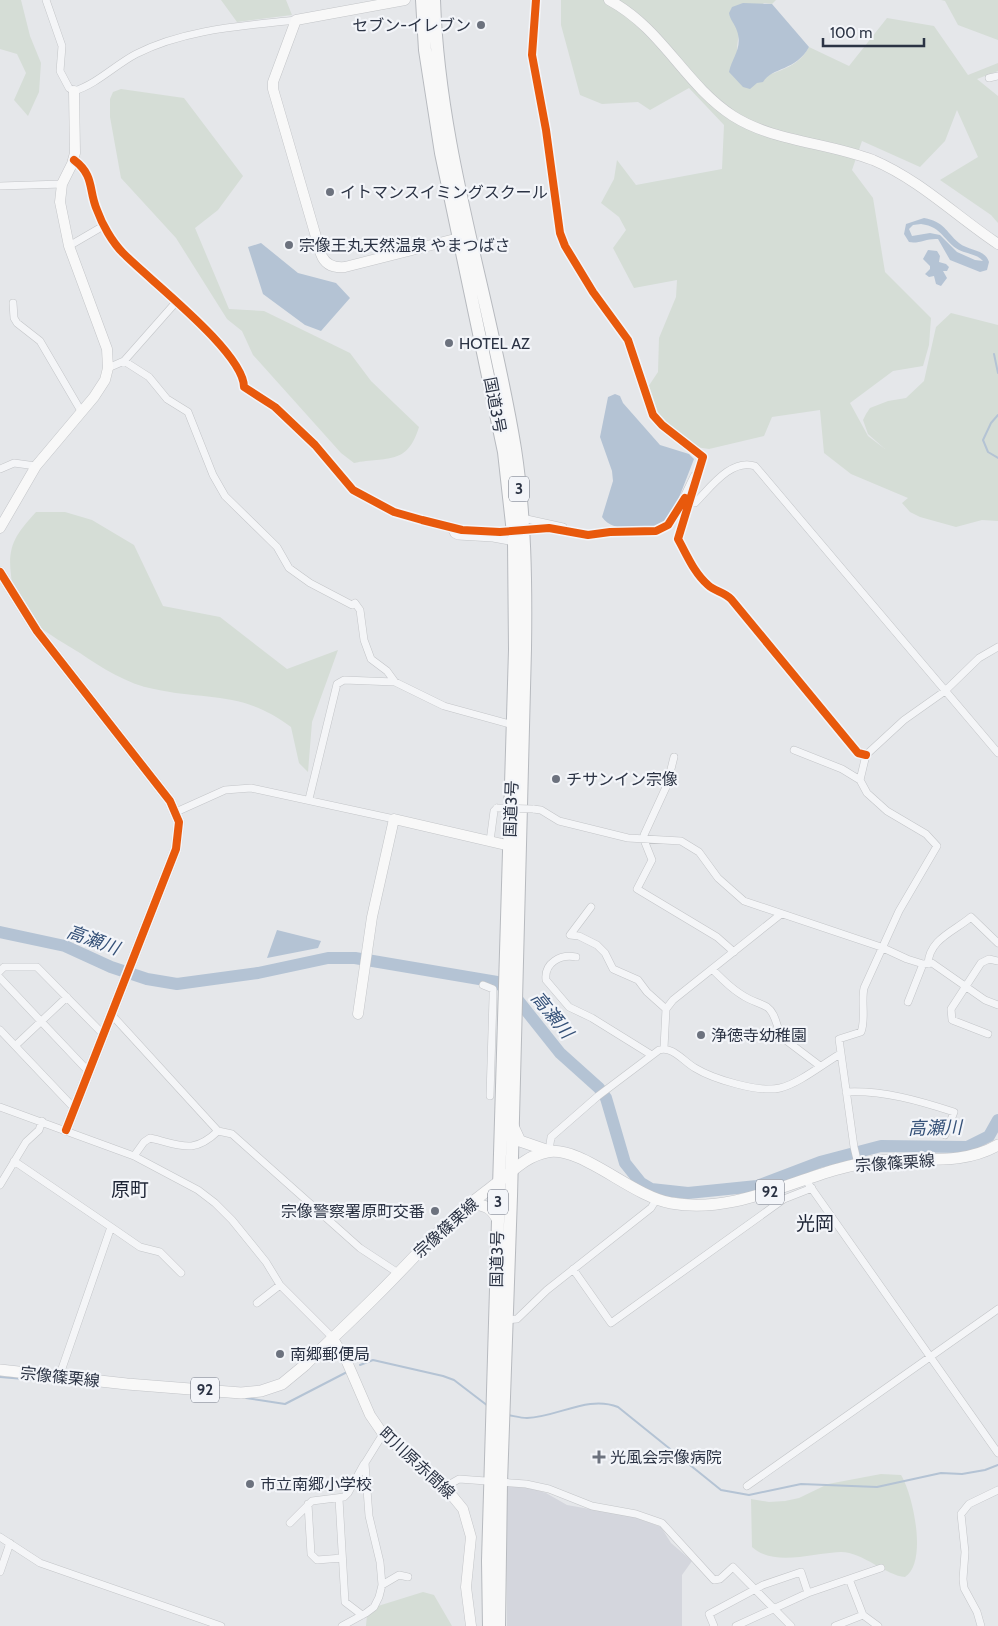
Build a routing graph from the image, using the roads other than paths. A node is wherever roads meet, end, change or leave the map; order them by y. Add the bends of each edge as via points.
1 (46, 0) edge
2 (406, 0) edge
3 (422, 0) edge
4 (434, 0) edge
5 (536, 0) edge
6 (609, 0) edge
7 (296, 20) junction
8 (998, 76) edge
9 (989, 78) dead end
10 (74, 91) junction
11 (74, 160) junction
12 (62, 184) junction
13 (0, 186) edge
14 (105, 225) junction
15 (459, 238) junction
16 (998, 244) edge
17 (69, 246) junction
18 (177, 301) junction
19 (13, 303) dead end
20 (124, 361) junction
21 (108, 368) junction
22 (81, 411) junction
23 (36, 466) junction
24 (702, 467) junction
25 (0, 469) edge
26 (690, 502) junction
27 (522, 518) junction
28 (0, 528) edge
29 (451, 528) junction
30 (531, 529) dead end
31 (571, 531) junction
32 (500, 532) dead end
33 (514, 542) junction
34 (0, 572) edge
35 (998, 647) edge
36 (395, 682) junction
37 (945, 691) junction
38 (514, 725) junction
39 (794, 750) dead end
40 (998, 753) edge
41 (866, 755) junction
42 (674, 757) dead end
43 (860, 780) junction
44 (309, 799) junction
45 (176, 812) junction
46 (394, 819) junction
47 (644, 840) junction
48 (490, 841) junction
49 (510, 846) junction
50 (591, 907) dead end
51 (781, 914) junction
52 (998, 943) edge
53 (881, 947) junction
54 (734, 952) junction
55 (576, 957) dead end
56 (997, 958) edge
57 (926, 964) junction
58 (713, 970) junction
59 (0, 971) edge
60 (0, 978) edge
61 (510, 982) junction
62 (483, 985) dead end
63 (966, 987) junction
64 (67, 997) junction
65 (908, 1002) dead end
66 (998, 1005) edge
67 (510, 1006) junction
68 (666, 1009) junction
69 (111, 1014) junction
70 (358, 1014) dead end
71 (41, 1021) junction
72 (0, 1030) edge
73 (103, 1034) junction
74 (988, 1034) dead end
75 (16, 1045) junction
76 (664, 1048) junction
77 (650, 1054) junction
78 (840, 1054) junction
79 (820, 1066) junction
80 (88, 1071) junction
81 (846, 1092) junction
82 (490, 1096) dead end
83 (0, 1107) edge
84 (74, 1108) junction
85 (42, 1122) junction
86 (513, 1126) junction
87 (66, 1130) junction
88 (218, 1131) junction
89 (945, 1135) dead end
90 (998, 1145) edge
91 (549, 1151) junction
92 (134, 1156) junction
93 (14, 1161) junction
94 (858, 1164) junction
95 (512, 1171) junction
96 (499, 1182) junction
97 (808, 1184) junction
98 (0, 1185) edge
99 (656, 1200) junction
100 (471, 1204) junction
101 (498, 1221) junction
102 (111, 1227) junction
103 (573, 1270) junction
104 (398, 1273) junction
105 (181, 1274) dead end
106 (280, 1285) junction
107 (256, 1303) dead end
108 (998, 1309) edge
109 (506, 1320) junction
110 (332, 1337) junction
111 (930, 1357) junction
112 (0, 1370) edge
113 (60, 1377) junction
114 (498, 1405) junction
115 (383, 1434) junction
116 (998, 1453) edge
117 (364, 1463) junction
118 (495, 1483) junction
119 (747, 1486) dead end
120 (445, 1487) junction
121 (998, 1490) edge
122 (339, 1499) junction
123 (308, 1504) junction
124 (290, 1522) dead end
125 (0, 1537) edge
126 (10, 1543) junction
127 (342, 1558) junction
128 (881, 1568) dead end
129 (0, 1572) edge
130 (408, 1578) dead end
131 (849, 1579) junction
132 (382, 1585) junction
133 (756, 1590) junction
134 (808, 1594) junction
135 (773, 1608) junction
136 (362, 1615) junction
137 (863, 1615) junction
138 (221, 1626) edge
139 (342, 1626) edge
140 (470, 1626) edge
141 (489, 1626) edge
142 (499, 1626) edge
143 (714, 1626) edge
144 (736, 1626) edge
145 (791, 1626) edge
146 (835, 1626) edge
147 (878, 1626) edge
148 (981, 1626) edge

1 - 10 street via 62,46 60,71
2 - 7 street
3 - 15 highway, 国道3号 / 3 via 429,81 440,153
4 - 27 highway, 国道3号 / 3 via 447,130 508,415
5 - 24 street via 532,54 560,233 593,292 628,340 653,414 703,457
6 - 16 street via 646,26 713,101 733,116 780,136 833,147 884,166 934,196
7 - 10 street via 210,31 164,42 136,54
7 - 15 street via 273,90 323,258 331,266 345,267
8 - 9 street
10 - 11 street
11 - 12 street
11 - 14 street via 88,173 96,208
12 - 13 street
12 - 17 street via 60,202
14 - 17 street
14 - 18 street via 124,254
15 - 33 highway, 国道3号 / 3 via 495,401 509,485
17 - 21 street via 107,349
18 - 20 street
18 - 29 street via 240,370 244,387 275,407 316,445 353,490 394,512
19 - 22 street via 14,318 40,341
20 - 21 street
20 - 36 street via 149,377 167,399 188,412 213,475 225,496 276,547 289,568 325,592 352,605 355,603 360,610 364,640 371,659
21 - 22 street via 105,380
22 - 23 street
23 - 25 street via 14,462
23 - 28 street
24 - 26 street
24 - 31 street via 696,470 674,518 664,528 588,535
26 - 37 street via 696,503 728,471 744,464 755,466
26 - 41 street via 678,539 695,570 709,587 726,593 858,753
27 - 31 street via 547,522
27 - 61 highway, 国道3号 / 3 via 526,640
29 - 32 street
29 - 33 street via 458,536
30 - 31 street
33 - 38 highway, 国道3号 / 3
34 - 45 street via 37,631
35 - 37 street via 979,658
36 - 38 street via 444,706
36 - 44 street via 344,680 336,684
37 - 40 street
37 - 41 street via 904,720
38 - 49 highway, 国道3号 / 3
39 - 43 street via 842,769
41 - 43 street
42 - 47 street via 667,785
43 - 53 street via 867,793 887,811 926,834 936,846
44 - 45 street via 262,788 241,788 205,797
44 - 46 street
45 - 69 street via 179,830 176,849
46 - 48 street
46 - 70 street via 372,917
47 - 48 street, bridge via 559,821 541,810 498,808 494,811
47 - 51 street via 688,844 699,852 735,895
47 - 54 street via 652,860 636,889 717,937
48 - 49 street
49 - 61 highway, 国道3号 / 3
50 - 68 street via 570,936 579,936 597,945 613,969 638,980
51 - 53 street
51 - 54 street
52 - 57 street via 971,917 940,937
53 - 57 street
53 - 78 street via 864,988 864,1026 861,1032 839,1039
54 - 58 street
55 - 77 street via 567,955 552,962 547,969 546,980 569,1007
56 - 63 street via 981,963
57 - 63 street via 932,963
57 - 65 street
58 - 68 street
58 - 79 street via 726,984 768,1008 783,1038
59 - 64 street via 4,967 37,967
60 - 71 street
61 - 67 highway, 国道3号 / 3
62 - 82 street via 493,988
63 - 66 street
63 - 74 street via 951,1009 952,1020
64 - 71 street
64 - 73 street
67 - 86 highway, 国道3号 / 3
67 - 96 highway, 国道3号 / 3
68 - 76 street
69 - 73 street
69 - 88 street
71 - 75 street
71 - 80 street
72 - 75 street
73 - 80 street
75 - 84 street
76 - 77 street
76 - 79 street via 711,1075 768,1089 780,1088
77 - 91 street via 551,1137
78 - 79 street
78 - 81 street
80 - 84 street
81 - 89 street via 862,1091 905,1098 954,1112
81 - 94 street
83 - 85 street
84 - 87 street
85 - 87 street
85 - 93 street
86 - 91 main road via 520,1141
86 - 95 highway, 国道3号 / 3
87 - 92 street
88 - 92 street via 205,1144 193,1147 150,1138
88 - 104 street via 232,1134 360,1248
90 - 94 main road, 宗像篠栗線 / 92 via 959,1159
91 - 95 main road, 宗像篠栗線 / 92 via 528,1159
91 - 99 main road, 宗像篠栗線 / 92 via 580,1157
92 - 106 street via 198,1190 215,1203 266,1262
93 - 98 street
93 - 102 street
94 - 97 main road, 宗像篠栗線 / 92
95 - 96 main road, 宗像篠栗線 / 92
95 - 109 highway, 国道3号 / 3
96 - 100 main road, 宗像篠栗線 / 92
96 - 101 highway, 国道3号 / 3
97 - 99 main road, 宗像篠栗線 / 92 via 711,1205
97 - 103 street via 611,1323
97 - 111 street
99 - 103 street via 651,1208
100 - 101 main road via 486,1206
100 - 104 main road, 宗像篠栗線 / 92
101 - 114 highway, 国道3号 / 3
102 - 105 street via 140,1247 160,1252
102 - 113 street
103 - 109 street via 517,1319
104 - 110 main road, 宗像篠栗線 / 92
106 - 107 street
106 - 110 street
108 - 111 street
109 - 114 highway, 国道3号 / 3
110 - 113 main road, 宗像篠栗線 / 92 via 293,1376 282,1384 261,1391
110 - 115 street, 町川原赤間線 via 347,1362 370,1415
111 - 116 street
111 - 119 street
112 - 113 main road, 宗像篠栗線 / 92
114 - 118 highway, 国道3号 / 3
115 - 117 street
115 - 120 street, 町川原赤間線
117 - 122 street via 348,1492
117 - 132 street via 369,1516
118 - 120 street via 459,1479
118 - 133 street via 549,1489 592,1506 636,1514 662,1524 714,1580 734,1567
118 - 141 highway, 国道3号 / 3
118 - 142 highway, 国道3号 / 3
120 - 140 street, 町川原赤間線 via 464,1509 470,1525 472,1546 466,1587
121 - 148 street via 969,1504 961,1514 964,1588
122 - 123 street via 320,1499
122 - 127 street
123 - 124 street
123 - 127 street via 311,1554 317,1560
125 - 126 street
126 - 129 street
126 - 138 street via 40,1563
127 - 136 street via 345,1602
128 - 131 street
130 - 132 street via 399,1576
131 - 134 street
131 - 137 street
132 - 136 street via 374,1607
133 - 134 street via 801,1572
133 - 135 street
133 - 143 street via 709,1614
134 - 135 street
135 - 144 street
135 - 145 street
136 - 139 street
137 - 146 street
137 - 147 street

